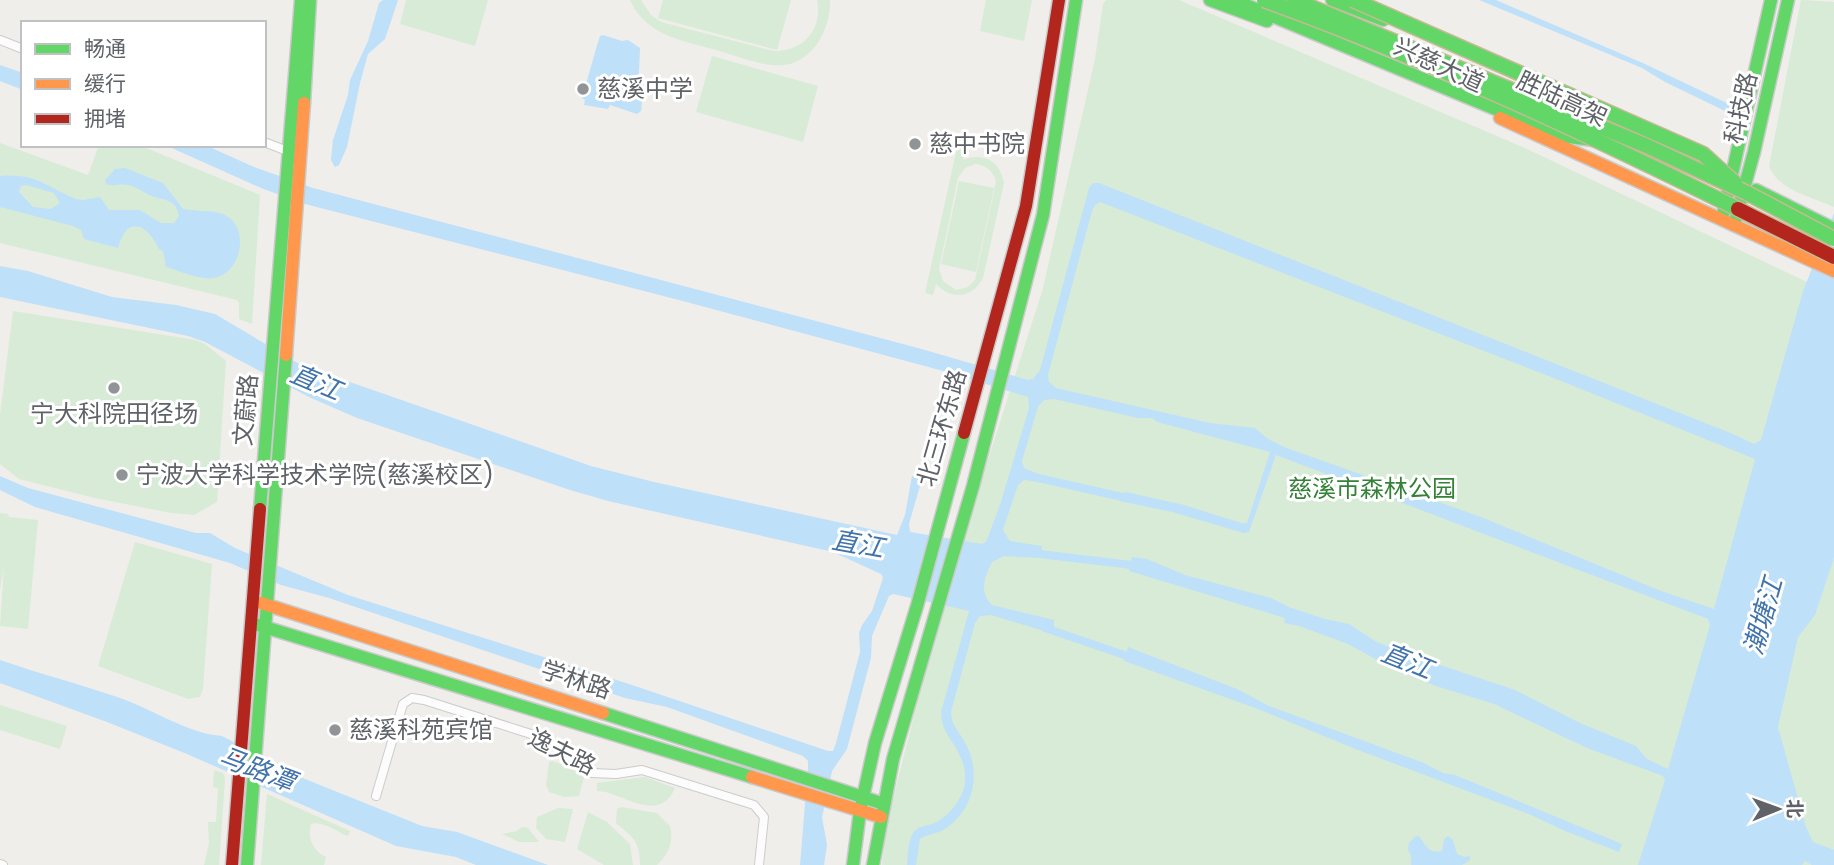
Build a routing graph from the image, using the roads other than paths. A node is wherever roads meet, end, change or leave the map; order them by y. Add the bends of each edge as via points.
1 (301, 0) edge
2 (310, 0) edge
3 (1059, 0) edge
4 (1076, 0) edge
5 (1210, 0) edge
6 (1234, 0) edge
7 (1264, 0) edge
8 (1294, 0) edge
9 (1332, 0) edge
10 (1353, 0) edge
11 (1771, 0) edge
12 (1788, 0) edge
13 (0, 40) edge
14 (21, 48) edge
15 (1598, 141) junction
16 (266, 143) edge
17 (290, 152) junction
18 (1732, 178) junction
19 (294, 180) junction
20 (1747, 193) junction
21 (1728, 222) junction
22 (1834, 229) edge
23 (1834, 239) edge
24 (1834, 257) edge
25 (1834, 271) edge
26 (261, 595) junction
27 (258, 625) junction
28 (246, 781) junction
29 (376, 796) dead end
30 (862, 804) junction
31 (883, 810) junction
32 (232, 865) edge
33 (247, 865) edge
34 (759, 865) edge
35 (853, 865) edge
36 (873, 865) edge

1 - 17 main road, 文蔚路
2 - 19 main road, 文蔚路
3 - 30 main road, 北三环东路 via 1026,206 875,743
4 - 31 main road, 北三环东路 via 1043,215 959,533 893,759
5 - 21 main road, 兴慈大道 via 1369,58
6 - 15 main road, bridge via 1560,136
7 - 15 main road, 胜陆高架, bridge via 1412,58
8 - 20 main road, 胜陆高架, bridge via 1647,146
9 - 18 main road, 兴慈大道 via 1503,70
10 - 20 main road, bridge via 1703,154
11 - 18 main road, 科技路
12 - 21 main road, 科技路 via 1755,152
13 - 14 street
15 - 24 main road, 胜陆高架, bridge
16 - 17 street
17 - 19 main road, 文蔚路
18 - 21 main road, 科技路
18 - 22 main road, 兴慈大道
19 - 26 main road, 文蔚路
20 - 23 main road, 胜陆高架, bridge
21 - 25 main road, 兴慈大道
26 - 27 main road, 文蔚路
26 - 30 main road, 学林路
27 - 28 main road, 文蔚路
27 - 30 main road, 学林路 via 830,802
28 - 32 main road, 文蔚路
28 - 33 main road, 文蔚路
29 - 34 street, 逸夫路 via 403,704 412,698 424,700 562,747 592,773 642,770 754,805 764,817
30 - 31 main road, 学林路
30 - 35 main road, 北三环东路
31 - 36 main road, 北三环东路

